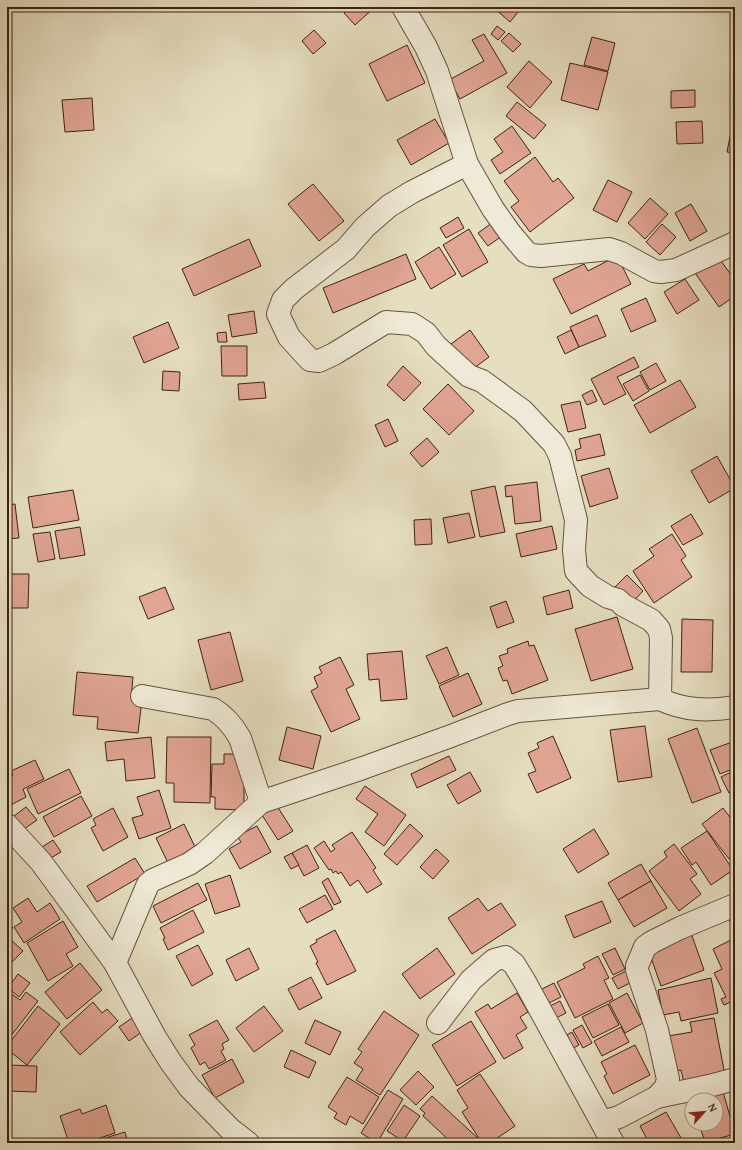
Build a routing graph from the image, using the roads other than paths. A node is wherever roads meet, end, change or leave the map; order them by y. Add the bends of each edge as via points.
1 (403, 7) edge
2 (467, 164) junction
3 (735, 243) edge
4 (142, 696) dead end
5 (660, 699) junction
6 (735, 707) edge
7 (261, 802) junction
8 (7, 825) edge
9 (735, 905) edge
10 (115, 963) junction
11 (438, 1023) dead end
12 (735, 1079) edge
13 (657, 1098) junction
14 (602, 1122) junction
15 (248, 1143) edge
16 (613, 1143) edge

1 - 2 street via 437,72
2 - 3 street via 510,234 531,255 609,249 661,272 676,270
2 - 5 street via 389,206 365,227 346,249 294,289 283,300 278,314 289,337 310,360 319,361 386,322 412,324 426,333 436,346 469,376 482,381 523,411 554,444 560,456 576,520 576,571 590,586 651,620 659,629
4 - 7 street via 213,709 220,714 240,738
5 - 6 street via 673,705 700,710
5 - 7 street via 508,714 363,768
7 - 10 street via 205,853 189,864 148,884
8 - 10 street via 41,862
9 - 13 street via 652,942 645,947 637,966 657,1030 668,1079 666,1087
10 - 15 street via 155,1037 189,1087 230,1129
11 - 14 street via 471,980 494,960 505,957 514,964 525,982
12 - 13 street
13 - 14 street
14 - 16 street

